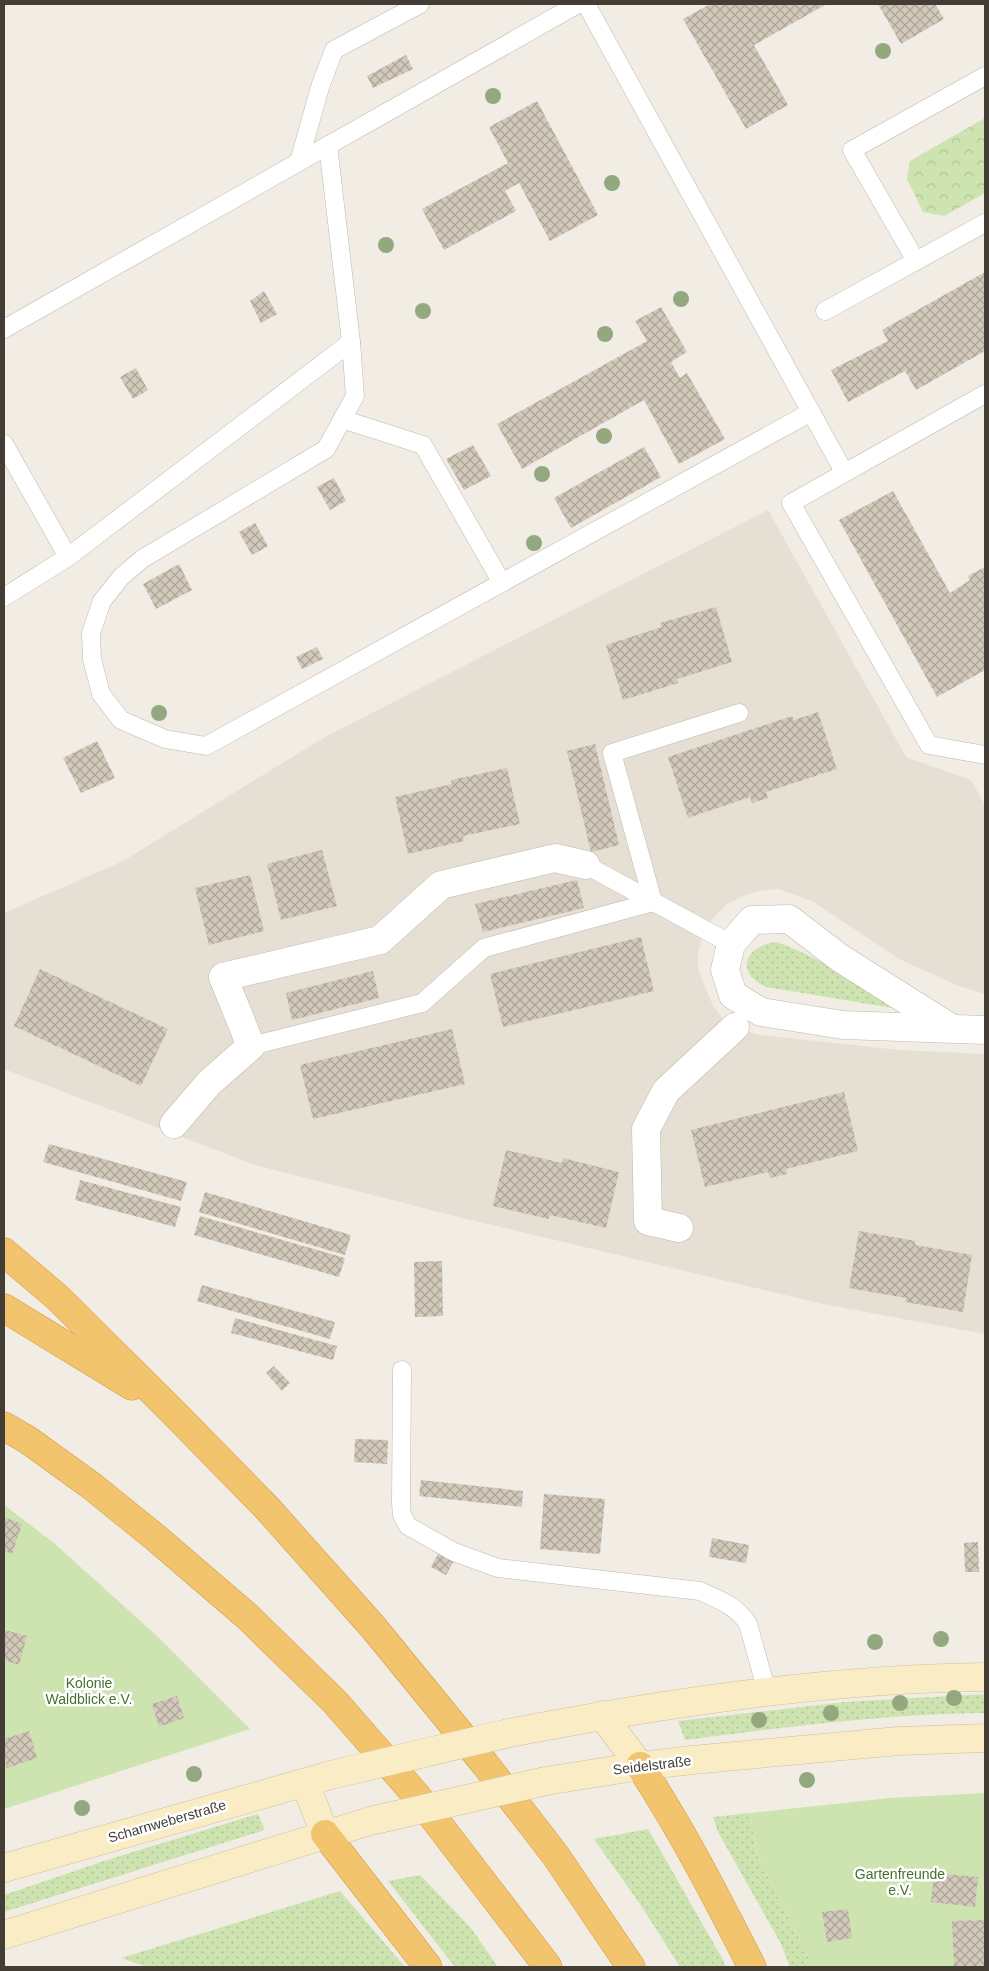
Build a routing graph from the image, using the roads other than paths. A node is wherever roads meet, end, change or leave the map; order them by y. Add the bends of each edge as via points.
1 (420, 4) edge
2 (578, 4) edge
3 (586, 4) edge
4 (985, 76) edge
5 (328, 145) junction
6 (299, 162) junction
7 (985, 223) edge
8 (916, 261) junction
9 (825, 311) dead end
10 (4, 329) edge
11 (351, 342) junction
12 (985, 394) edge
13 (812, 412) junction
14 (342, 419) junction
15 (4, 444) edge
16 (844, 472) junction
17 (68, 557) junction
18 (502, 583) junction
19 (4, 597) edge
20 (739, 713) dead end
21 (985, 755) edge
22 (586, 866) joint
23 (653, 902) junction
24 (731, 944) junction
25 (756, 1008) junction
26 (735, 1027) joint
27 (951, 1028) junction
28 (985, 1030) edge
29 (251, 1046) junction
30 (174, 1124) dead end
31 (679, 1228) dead end
32 (4, 1252) edge
33 (4, 1308) edge
34 (402, 1370) dead end
35 (173, 1412) junction
36 (4, 1417) edge
37 (4, 1426) edge
38 (28, 1440) junction
39 (985, 1677) edge
40 (767, 1692) junction
41 (602, 1715) junction
42 (985, 1738) edge
43 (640, 1766) junction
44 (305, 1782) junction
45 (324, 1834) junction
46 (4, 1868) edge
47 (4, 1934) edge
48 (428, 1967) edge
49 (548, 1967) edge
50 (631, 1967) edge
51 (752, 1967) edge

1 - 6 lane via 334,50
2 - 5 lane
3 - 13 lane
4 - 8 lane via 852,150
5 - 6 lane
5 - 11 lane
6 - 10 lane
7 - 8 lane
8 - 9 lane
11 - 14 lane via 355,396
11 - 17 lane
12 - 16 lane
13 - 16 lane
13 - 18 lane
14 - 18 lane via 423,445
14 - 18 lane via 326,449 142,559 121,577 102,601 91,633 92,659 101,694 121,720 165,739 206,746
15 - 17 lane
16 - 21 lane via 791,503 929,745
17 - 19 lane
20 - 23 lane via 612,753
22 - 23 lane
22 - 29 street via 555,858 441,885 380,940 223,977
23 - 24 lane
23 - 29 lane via 484,948 422,1002
24 - 25 street via 725,970 734,995
24 - 27 street via 752,920 789,919 840,958
25 - 26 lane
25 - 27 street via 761,1012 843,1025
26 - 31 street via 666,1091 646,1128 648,1221
27 - 28 street
29 - 30 street via 209,1083
32 - 35 highway via 57,1297
33 - 35 highway
34 - 40 lane via 401,1503 402,1515 408,1526 454,1552 498,1568 700,1591 723,1601 742,1614 748,1624
35 - 50 highway via 267,1508 373,1627 556,1856
36 - 38 highway
37 - 38 highway
38 - 49 highway via 163,1544 248,1617 336,1702 416,1795
39 - 40 main road via 918,1678
40 - 41 main road
41 - 43 main road
41 - 44 main road, Scharnweberstraße, bridge via 509,1733
42 - 43 main road, Seidelstraße via 898,1741
43 - 45 main road, Seidelstraße, bridge via 546,1781
43 - 51 highway via 715,1893
44 - 45 main road
44 - 46 main road, Scharnweberstraße
45 - 47 main road
45 - 48 highway

